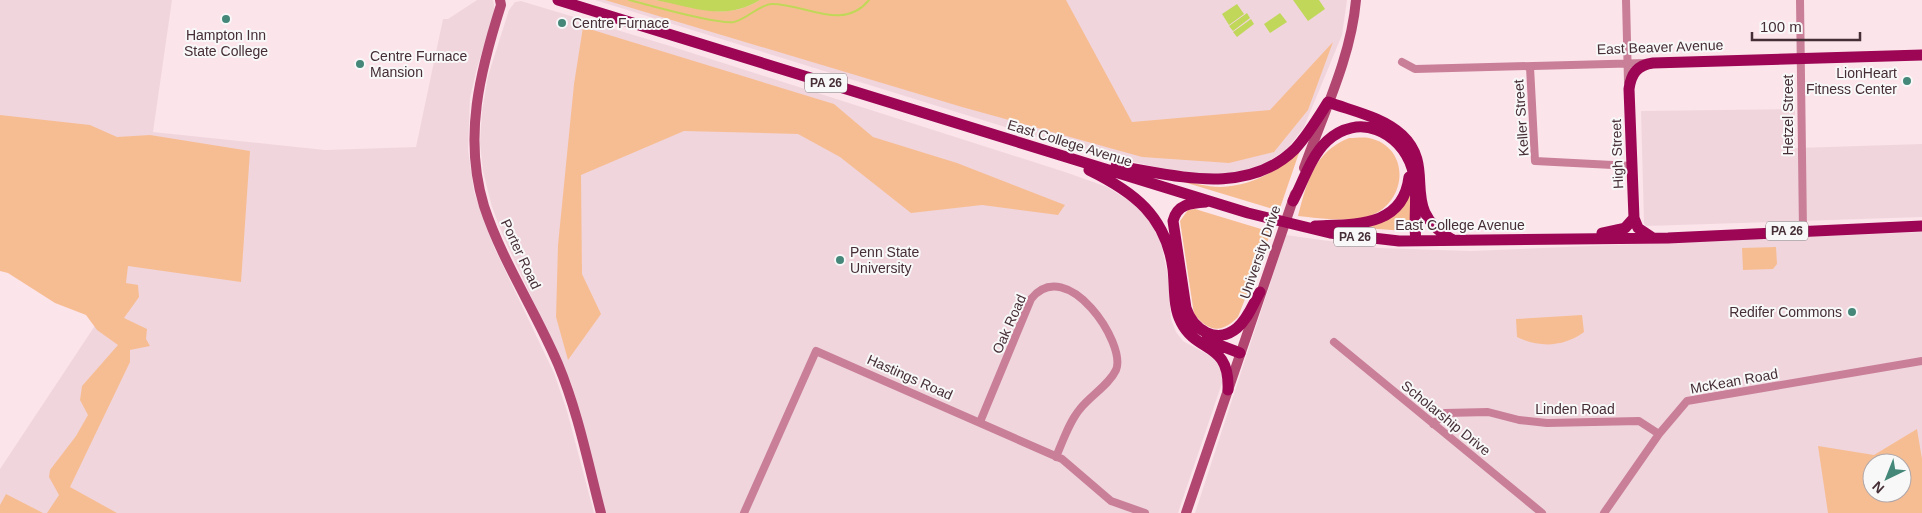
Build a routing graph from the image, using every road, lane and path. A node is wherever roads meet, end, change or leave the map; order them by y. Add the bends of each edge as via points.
1 (500, 0) edge
2 (558, 0) edge
3 (1356, 0) edge
4 (1626, 0) edge
5 (1800, 0) edge
6 (1922, 55) edge
7 (1800, 58) junction
8 (1402, 62) dead end
9 (1653, 62) junction
10 (1627, 63) junction
11 (1530, 67) junction
12 (1629, 89) junction
13 (1328, 102) junction
14 (1060, 155) junction
15 (1409, 160) junction
16 (1080, 161) junction
17 (1632, 166) junction
18 (1214, 202) junction
19 (1292, 205) junction
20 (1634, 218) junction
21 (1294, 226) junction
22 (1922, 226) edge
23 (1803, 231) junction
24 (1653, 238) junction
25 (1587, 239) junction
26 (1416, 241) junction
27 (1455, 241) junction
28 (1260, 292) junction
29 (1197, 339) junction
30 (1334, 342) dead end
31 (1240, 353) junction
32 (1922, 361) edge
33 (1228, 390) junction
34 (980, 422) junction
35 (1433, 424) junction
36 (1659, 434) junction
37 (1056, 457) junction
38 (601, 513) edge
39 (744, 513) edge
40 (1145, 513) edge
41 (1186, 513) edge
42 (1542, 513) edge
43 (1604, 513) edge

1 - 38 main road, Porter Road via 475,114 474,153 479,184 492,226 558,365 579,425
2 - 14 main road, East College Avenue / PA 26
3 - 13 main road, University Drive via 1350,34
4 - 10 street, High Street
5 - 7 street, Hetzel Street
6 - 7 main road, East Beaver Avenue
7 - 9 main road, East Beaver Avenue
7 - 23 street, Hetzel Street
8 - 11 street, East Beaver Avenue via 1415,69
9 - 10 street, East Beaver Avenue
9 - 12 main road, High Street via 1636,70
10 - 11 street, East Beaver Avenue
10 - 12 street, High Street
11 - 17 street, Keller Street via 1535,161
12 - 17 main road, High Street
13 - 16 main road via 1295,149 1271,167 1241,178 1206,179
13 - 19 main road, University Drive
13 - 27 main road via 1383,122 1404,136 1419,165 1423,211 1436,228
14 - 16 main road, East College Avenue / PA 26
14 - 29 main road via 1119,186 1158,222 1168,249 1180,320
15 - 19 main road via 1399,143 1385,132 1366,127 1345,130 1322,148
15 - 21 main road via 1405,194 1397,206 1383,217 1347,224
15 - 26 main road via 1414,178
16 - 18 main road, East College Avenue / PA 26
17 - 20 main road, High Street
18 - 21 main road, East College Avenue / PA 26
18 - 28 main road via 1185,205 1174,218 1188,316 1204,332 1218,336 1228,334 1247,318
19 - 28 main road, University Drive
20 - 24 main road via 1638,228
20 - 25 main road, East College Avenue / PA 26 via 1626,228 1598,233
21 - 26 main road, East College Avenue / PA 26 via 1355,237
22 - 23 main road, East College Avenue / PA 26
23 - 24 main road, East College Avenue / PA 26
24 - 25 main road, East College Avenue / PA 26
25 - 27 main road, East College Avenue / PA 26
26 - 27 main road, East College Avenue / PA 26
28 - 31 main road, University Drive
29 - 31 main road
29 - 33 main road via 1222,360 1228,371
30 - 35 street, Scholarship Drive
31 - 33 main road, University Drive
32 - 36 street, McKean Road via 1693,398 1680,407
33 - 41 main road, University Drive
34 - 37 street, Hastings Road
34 - 37 street, Oak Road via 1032,299 1041,289 1050,286 1069,289 1097,316 1110,335 1118,363 1112,375 1075,415
34 - 39 street, Hastings Road via 816,351
35 - 36 street, Linden Road via 1445,412 1482,412 1547,423 1639,421
35 - 42 street, Scholarship Drive
36 - 43 street, McKean Road
37 - 40 street, Hastings Road via 1111,501

